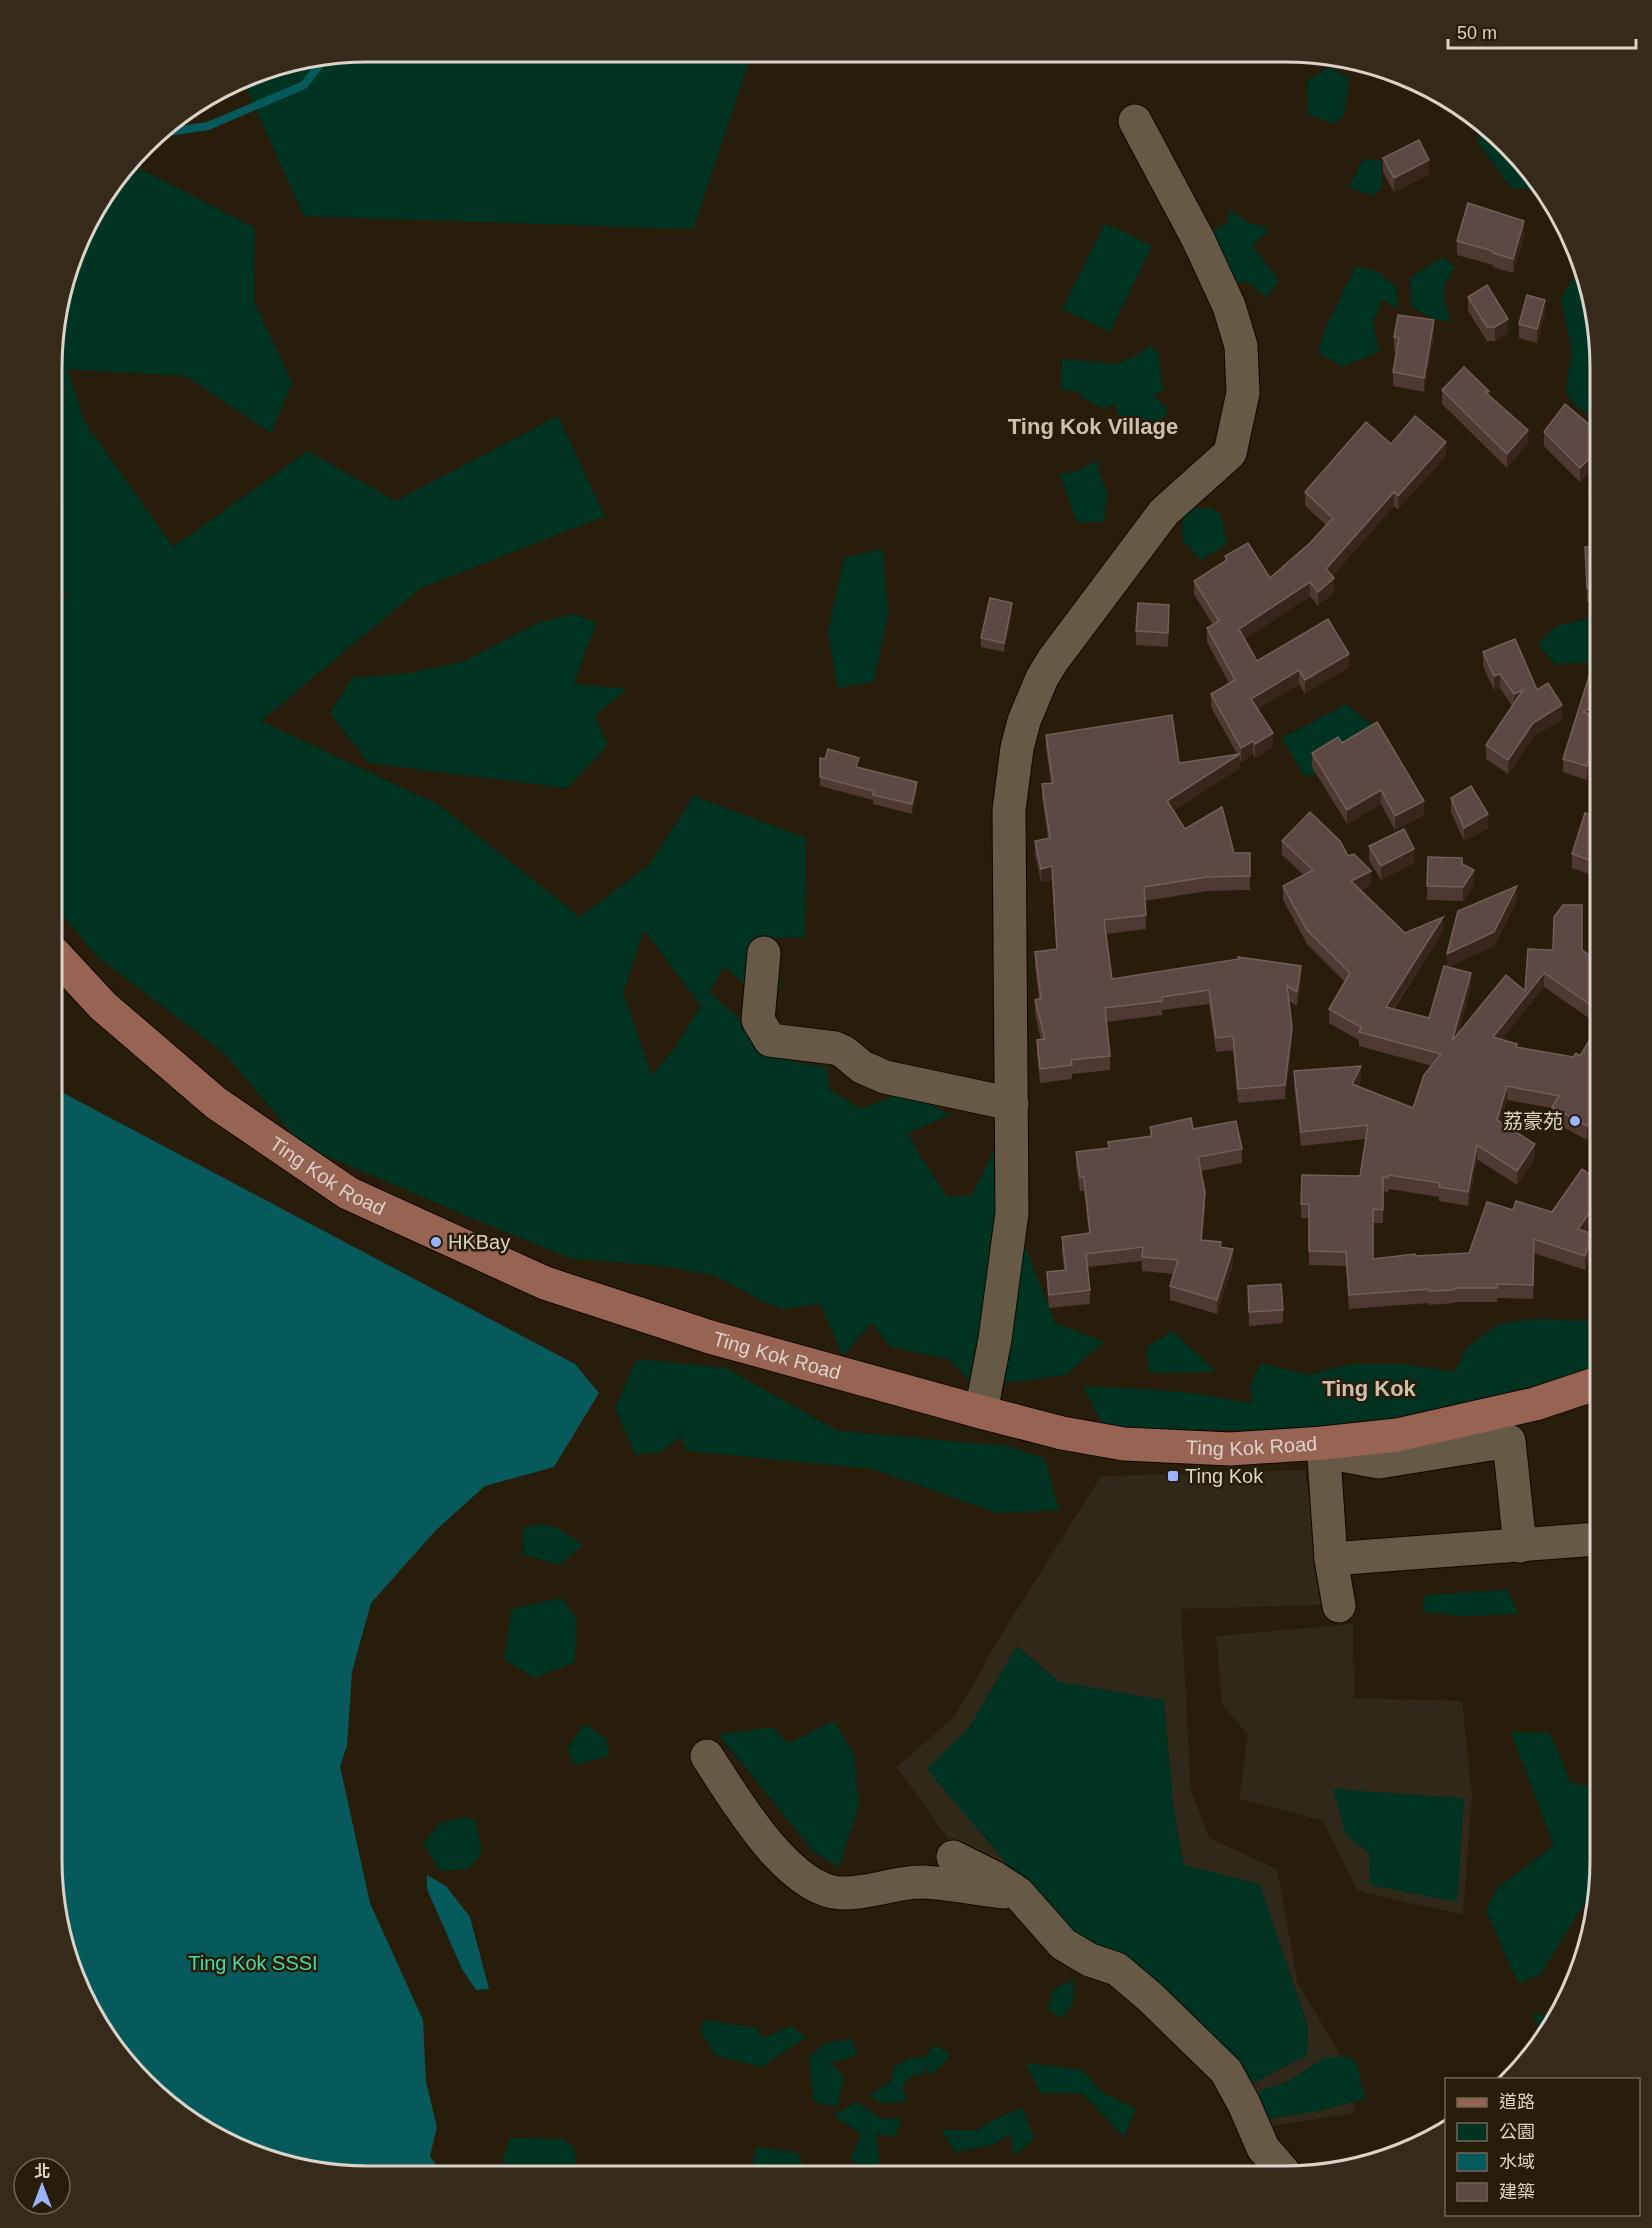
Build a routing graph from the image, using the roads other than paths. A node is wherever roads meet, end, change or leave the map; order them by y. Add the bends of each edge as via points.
1 (1135, 121) dead end
2 (764, 953) dead end
3 (62, 962) edge
4 (1012, 1104) junction
5 (1590, 1386) edge
6 (981, 1412) junction
7 (1324, 1448) junction
8 (1590, 1540) edge
9 (1520, 1546) junction
10 (1331, 1558) junction
11 (1339, 1606) dead end
12 (707, 1756) dead end
13 (953, 1857) dead end
14 (1018, 1893) junction
15 (1279, 2166) edge

1 - 4 street via 1229,306 1241,346 1243,393 1230,453 1164,512 1053,660 1024,721 1009,810
2 - 4 street via 758,1020 770,1040 835,1048 885,1077
3 - 6 main road, Ting Kok Road via 103,1006 216,1103 348,1192 545,1283 710,1337
4 - 6 street via 1012,1213
5 - 7 main road, Ting Kok Road via 1535,1404
6 - 7 main road, Ting Kok Road via 1124,1444
7 - 9 street via 1379,1462 1509,1441
7 - 10 street
8 - 9 street
9 - 10 street
10 - 11 street
12 - 14 street via 752,1825 794,1870 815,1886 840,1893 921,1882
13 - 14 street
14 - 15 street via 1063,1944 1089,1960 1117,1970 1150,1996 1226,2071 1263,2148

